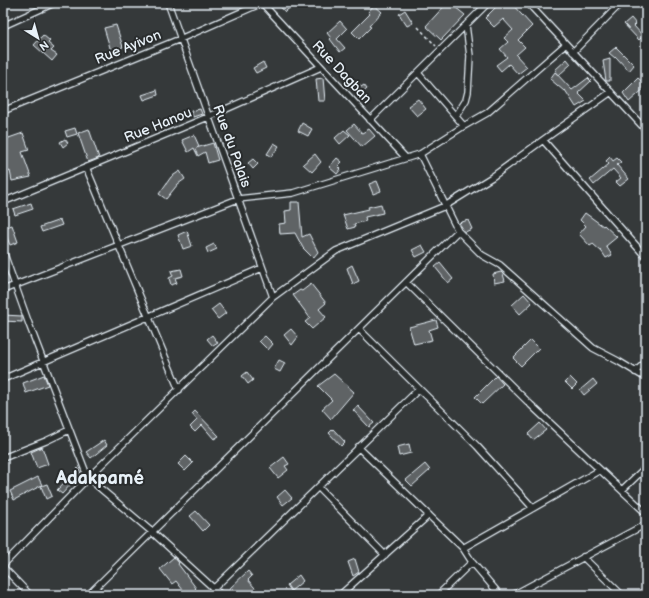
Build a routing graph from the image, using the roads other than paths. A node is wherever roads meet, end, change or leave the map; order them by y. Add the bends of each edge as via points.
1 (54, 3) edge
2 (168, 3) edge
3 (262, 3) edge
4 (488, 3) edge
5 (528, 3) edge
6 (621, 3) edge
7 (466, 25) junction
8 (3, 26) edge
9 (180, 38) junction
10 (566, 44) junction
11 (573, 52) junction
12 (321, 67) junction
13 (418, 72) junction
14 (611, 92) junction
15 (3, 111) edge
16 (456, 116) junction
17 (208, 117) junction
18 (370, 120) junction
19 (464, 126) junction
20 (646, 130) edge
21 (543, 140) junction
22 (420, 154) junction
23 (405, 157) junction
24 (86, 167) junction
25 (238, 199) junction
26 (3, 202) edge
27 (445, 206) junction
28 (458, 231) junction
29 (119, 245) junction
30 (3, 251) edge
31 (646, 257) edge
32 (262, 268) junction
33 (406, 282) junction
34 (15, 285) junction
35 (3, 290) edge
36 (273, 297) junction
37 (148, 317) junction
38 (359, 329) junction
39 (43, 362) junction
40 (646, 362) edge
41 (635, 372) junction
42 (646, 378) edge
43 (3, 379) edge
44 (419, 389) junction
45 (179, 390) junction
46 (69, 430) junction
47 (358, 447) junction
48 (3, 458) edge
49 (646, 467) edge
50 (600, 470) junction
51 (88, 478) junction
52 (318, 487) junction
53 (622, 490) junction
54 (533, 508) junction
55 (646, 512) edge
56 (429, 515) junction
57 (646, 524) edge
58 (152, 532) junction
59 (463, 548) junction
60 (384, 555) junction
61 (583, 557) junction
62 (472, 562) junction
63 (3, 566) edge
64 (214, 588) junction
65 (30, 595) edge
66 (88, 595) edge
67 (207, 595) edge
68 (221, 595) edge
69 (340, 595) edge
70 (438, 595) edge
71 (500, 595) edge
72 (513, 595) edge
73 (622, 595) edge

1 - 8 street
2 - 9 street, Rue du Palais
3 - 9 street, Rue Ayivon
3 - 12 street, Rue Dagban
4 - 7 street
5 - 10 street
6 - 11 street
7 - 13 street
7 - 16 street via 470,56 468,92
9 - 15 street, Rue Ayivon
9 - 17 street, Rue du Palais
10 - 11 street
10 - 19 street via 487,113
11 - 14 street
12 - 17 street, Rue Hanou
12 - 18 street, Rue Dagban
13 - 16 street
13 - 18 street
14 - 20 street
14 - 21 street
16 - 19 street
17 - 24 street, Rue Hanou
17 - 25 street, Rue du Palais
18 - 23 street, Rue Dagban
19 - 22 street
21 - 27 street via 492,177
21 - 31 street
22 - 23 street
22 - 27 street
23 - 25 street via 293,193
24 - 26 street, Rue Hanou
24 - 29 street
25 - 29 street
25 - 32 street, Rue du Palais
27 - 28 street
27 - 36 street via 336,251
28 - 33 street
28 - 41 street via 482,255 500,265 593,348
29 - 34 street
29 - 37 street
30 - 34 street
32 - 36 street, Rue du Palais
32 - 37 street
33 - 38 street
33 - 50 street via 530,405
34 - 35 street
34 - 39 street
36 - 45 street
37 - 39 street
37 - 45 street
38 - 44 street
38 - 58 street
39 - 43 street
39 - 46 street
40 - 41 street
41 - 42 street
44 - 47 street
44 - 54 street via 477,446
45 - 51 street
46 - 48 street
46 - 51 street
47 - 52 street
47 - 56 street
49 - 53 street
50 - 53 street
50 - 54 street
51 - 58 street
51 - 63 street
52 - 60 street
52 - 64 street
53 - 55 street
54 - 59 street
56 - 59 street
56 - 60 street
57 - 61 street
58 - 64 street
58 - 66 street
59 - 62 street
60 - 69 street
61 - 72 street
61 - 73 street
62 - 70 street
62 - 71 street
63 - 65 street
64 - 67 street
64 - 68 street

